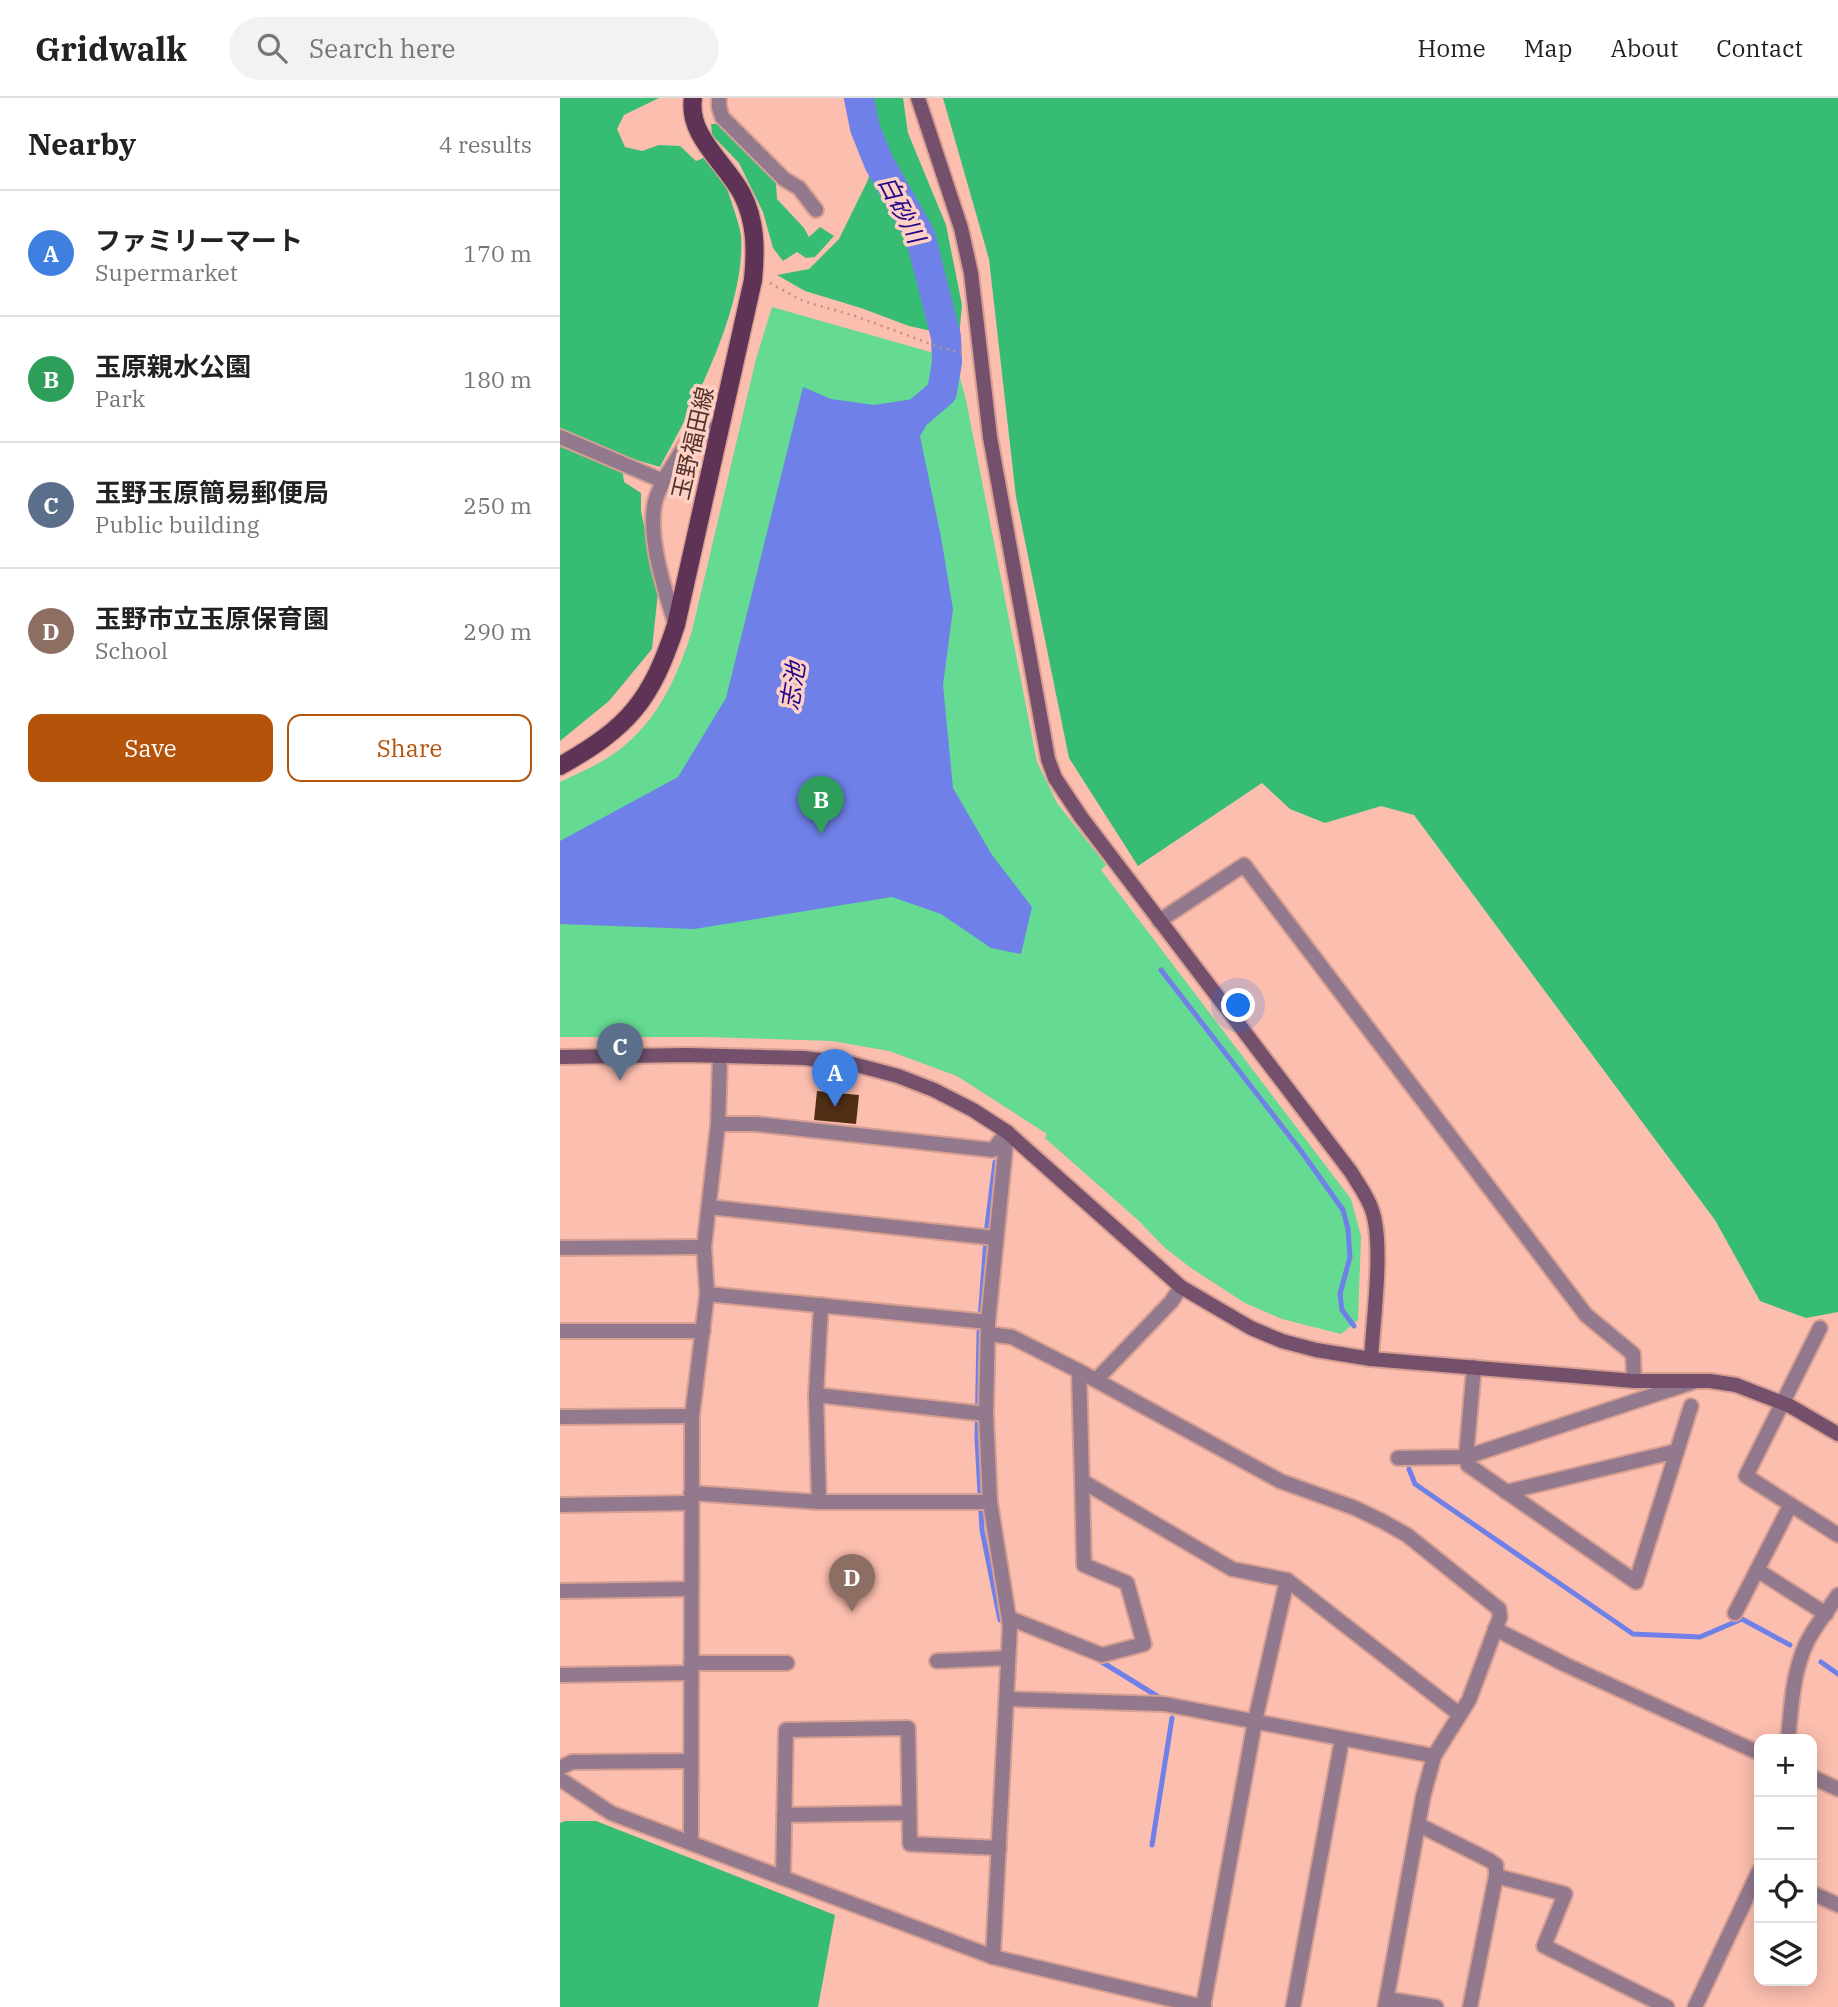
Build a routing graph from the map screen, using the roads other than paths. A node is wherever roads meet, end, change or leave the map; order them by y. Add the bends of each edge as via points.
1 (693, 98) edge
2 (719, 98) edge
3 (918, 98) edge
4 (816, 210) dead end
5 (721, 425) junction
6 (560, 437) edge
7 (663, 481) junction
8 (676, 625) junction
9 (560, 766) edge
10 (1159, 921) junction
11 (560, 1057) edge
12 (720, 1057) junction
13 (718, 1124) junction
14 (1007, 1132) junction
15 (709, 1207) junction
16 (989, 1237) junction
17 (704, 1247) junction
18 (560, 1248) edge
19 (1181, 1287) junction
20 (707, 1294) junction
21 (821, 1305) junction
22 (983, 1325) junction
23 (1821, 1328) dead end
24 (560, 1331) edge
25 (703, 1331) junction
26 (1371, 1359) junction
27 (1474, 1367) junction
28 (1079, 1371) junction
29 (1096, 1381) junction
30 (1634, 1381) junction
31 (1697, 1381) junction
32 (816, 1395) junction
33 (1783, 1403) junction
34 (1691, 1406) dead end
35 (980, 1413) junction
36 (692, 1416) junction
37 (560, 1417) edge
38 (1838, 1434) edge
39 (1677, 1451) junction
40 (1466, 1457) junction
41 (1398, 1458) dead end
42 (1082, 1481) junction
43 (1506, 1493) junction
44 (691, 1498) junction
45 (819, 1502) junction
46 (984, 1502) junction
47 (560, 1505) edge
48 (1790, 1506) junction
49 (1838, 1535) edge
50 (1757, 1570) junction
51 (1287, 1580) junction
52 (691, 1589) junction
53 (560, 1591) edge
54 (1838, 1595) edge
55 (1735, 1613) dead end
56 (1826, 1614) junction
57 (1009, 1618) junction
58 (1495, 1629) junction
59 (1008, 1658) junction
60 (937, 1661) dead end
61 (787, 1663) dead end
62 (691, 1668) junction
63 (560, 1675) edge
64 (1007, 1699) junction
65 (1459, 1714) junction
66 (1255, 1721) junction
67 (1789, 1734) edge
68 (1342, 1739) junction
69 (1754, 1751) edge
70 (1434, 1756) junction
71 (691, 1761) junction
72 (560, 1768) edge
73 (560, 1779) edge
74 (1817, 1779) edge
75 (1838, 1789) edge
76 (909, 1813) junction
77 (784, 1815) junction
78 (1419, 1825) junction
79 (691, 1843) junction
80 (999, 1847) junction
81 (1496, 1876) junction
82 (783, 1878) junction
83 (1754, 1882) edge
84 (1817, 1895) edge
85 (1838, 1905) edge
86 (993, 1957) junction
87 (1386, 2003) edge
88 (1203, 2007) edge
89 (1293, 2007) edge
90 (1436, 2007) edge
91 (1470, 2007) edge
92 (1667, 2007) edge
93 (1695, 2007) edge

1 - 5 main road, 玉野福田線 via 699,133 743,195 755,255
2 - 4 street via 722,117 784,179 799,188
3 - 10 street via 971,273 990,437 1048,760 1065,796
5 - 7 street via 687,444
5 - 8 main road, 玉野福田線
6 - 7 street
7 - 8 street via 654,506 654,530 660,573
8 - 9 main road, 玉野福田線 via 642,701 596,746
10 - 26 street via 1366,1197 1378,1239
10 - 30 street via 1244,865 1586,1315 1633,1354
11 - 12 street
12 - 13 street
12 - 14 street via 853,1064 934,1090
13 - 14 street via 756,1124 993,1150
13 - 15 street
14 - 16 street
14 - 19 street
15 - 16 street
15 - 17 street
16 - 22 street
17 - 18 street
17 - 20 street
19 - 26 street via 1283,1341
19 - 29 street
20 - 21 street
20 - 25 street
21 - 22 street
21 - 32 street
22 - 28 street
22 - 35 street
23 - 33 street
24 - 25 street
25 - 36 street
26 - 27 street
27 - 30 street
27 - 40 street
28 - 29 street
28 - 42 street
29 - 58 street via 1280,1481 1355,1508 1407,1535 1499,1609
30 - 31 street
31 - 33 street via 1736,1385
31 - 40 street
32 - 35 street
32 - 45 street
33 - 38 street
33 - 48 street via 1746,1476
34 - 39 street
35 - 46 street
36 - 37 street
36 - 44 street
39 - 43 street
39 - 43 street via 1636,1581
40 - 41 street
40 - 43 street via 1468,1465
42 - 51 street via 1232,1569
42 - 57 street via 1084,1565 1127,1583 1144,1644 1102,1655
44 - 45 street
44 - 47 street
44 - 52 street
45 - 46 street
46 - 57 street
48 - 49 street
48 - 50 street
50 - 55 street
50 - 56 street
51 - 65 street
51 - 66 street
52 - 53 street
52 - 62 street
54 - 56 street
56 - 67 street via 1801,1655
57 - 59 street
58 - 65 street via 1469,1700
58 - 69 street
59 - 60 street
59 - 64 street
61 - 62 street
62 - 63 street
62 - 71 street
64 - 66 street via 1164,1704
64 - 80 street
65 - 70 street
66 - 68 street
66 - 88 street
68 - 70 street
68 - 89 street
70 - 78 street
71 - 72 street via 572,1762
71 - 79 street
73 - 79 street via 611,1813
74 - 75 street
76 - 77 street
76 - 77 street via 908,1728 895,1728 786,1730
76 - 80 street via 910,1844
77 - 82 street
78 - 81 street via 1489,1860 1496,1865
78 - 87 street
79 - 82 street
80 - 86 street
81 - 91 street
81 - 92 street via 1565,1894 1544,1946
82 - 86 street
83 - 93 street
84 - 85 street
86 - 88 street
87 - 90 street

